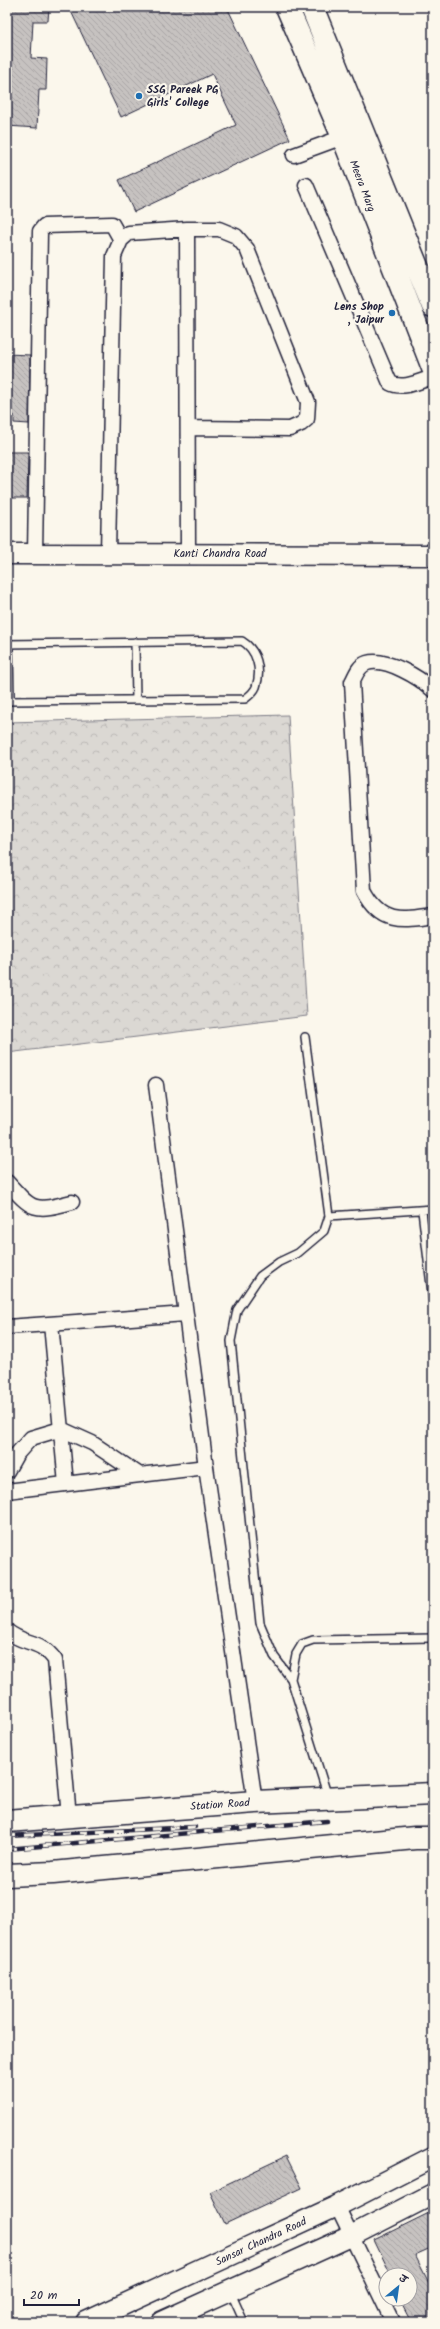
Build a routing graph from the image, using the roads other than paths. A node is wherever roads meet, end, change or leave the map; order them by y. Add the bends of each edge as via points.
1 (287, 7) edge
2 (312, 7) edge
3 (343, 136) junction
4 (294, 155) dead end
5 (306, 185) dead end
6 (187, 229) junction
7 (121, 240) junction
8 (433, 306) edge
9 (433, 368) edge
10 (433, 377) edge
11 (189, 428) junction
12 (108, 553) junction
13 (7, 554) edge
14 (35, 554) junction
15 (188, 554) junction
16 (433, 556) edge
17 (134, 642) junction
18 (8, 644) edge
19 (433, 690) edge
20 (136, 700) junction
21 (8, 701) edge
22 (433, 916) edge
23 (305, 1037) dead end
24 (156, 1085) dead end
25 (7, 1182) edge
26 (72, 1202) dead end
27 (433, 1209) edge
28 (422, 1211) junction
29 (329, 1216) junction
30 (433, 1302) edge
31 (186, 1314) junction
32 (50, 1324) junction
33 (7, 1327) edge
34 (61, 1429) junction
35 (206, 1467) junction
36 (7, 1471) edge
37 (140, 1475) junction
38 (66, 1484) junction
39 (7, 1491) edge
40 (7, 1631) edge
41 (433, 1638) edge
42 (291, 1679) junction
43 (433, 1794) edge
44 (329, 1800) junction
45 (255, 1802) junction
46 (69, 1817) junction
47 (7, 1821) edge
48 (433, 1838) edge
49 (7, 1875) edge
50 (433, 2157) edge
51 (433, 2194) edge
52 (337, 2206) junction
53 (351, 2236) junction
54 (230, 2291) junction
55 (86, 2322) edge
56 (161, 2322) edge
57 (244, 2322) edge
58 (393, 2322) edge

1 - 3 main road, Meera Marg
2 - 8 main road, Meera Marg
3 - 4 street
3 - 9 main road, Meera Marg
5 - 10 street via 390,383 396,386 409,385
6 - 7 street via 129,233
6 - 11 street
6 - 11 street via 219,229 236,236 247,249 309,409 307,419 290,428
7 - 12 street via 114,256
7 - 14 street via 112,224 44,226 40,231
11 - 15 street
12 - 14 street, Kanti Chandra Road
12 - 15 street, Kanti Chandra Road
13 - 14 street, Kanti Chandra Road
15 - 16 street, Kanti Chandra Road
17 - 18 lane
17 - 20 lane
17 - 20 lane via 242,642 250,646 256,655 258,677 256,688 246,699
18 - 21 lane
19 - 22 street via 402,669 385,663 367,662 358,669 352,682 364,892 380,913 395,920
20 - 21 lane
23 - 29 lane
24 - 31 street
25 - 26 street via 27,1204 48,1208
27 - 28 lane
28 - 29 lane
28 - 30 lane
29 - 42 lane via 324,1230 298,1253 279,1262 260,1276 237,1310 231,1341 260,1623 274,1656
31 - 32 street
31 - 35 street
32 - 33 street
32 - 34 street
34 - 36 street via 32,1438 16,1455
34 - 37 street via 92,1443
34 - 38 street
35 - 37 street
35 - 45 street
37 - 38 street
38 - 39 street
40 - 46 street via 15,1638 38,1643 55,1660
41 - 42 lane via 313,1640 302,1644 296,1654
42 - 44 lane
43 - 44 main road, Station Road
44 - 45 main road, Station Road
45 - 46 main road, Station Road
46 - 47 main road, Station Road
48 - 49 main road
50 - 52 street, Sansar Chandra Road
51 - 53 street
52 - 53 street
52 - 55 street, Sansar Chandra Road
53 - 54 street
53 - 58 street
54 - 56 street
54 - 57 lane

